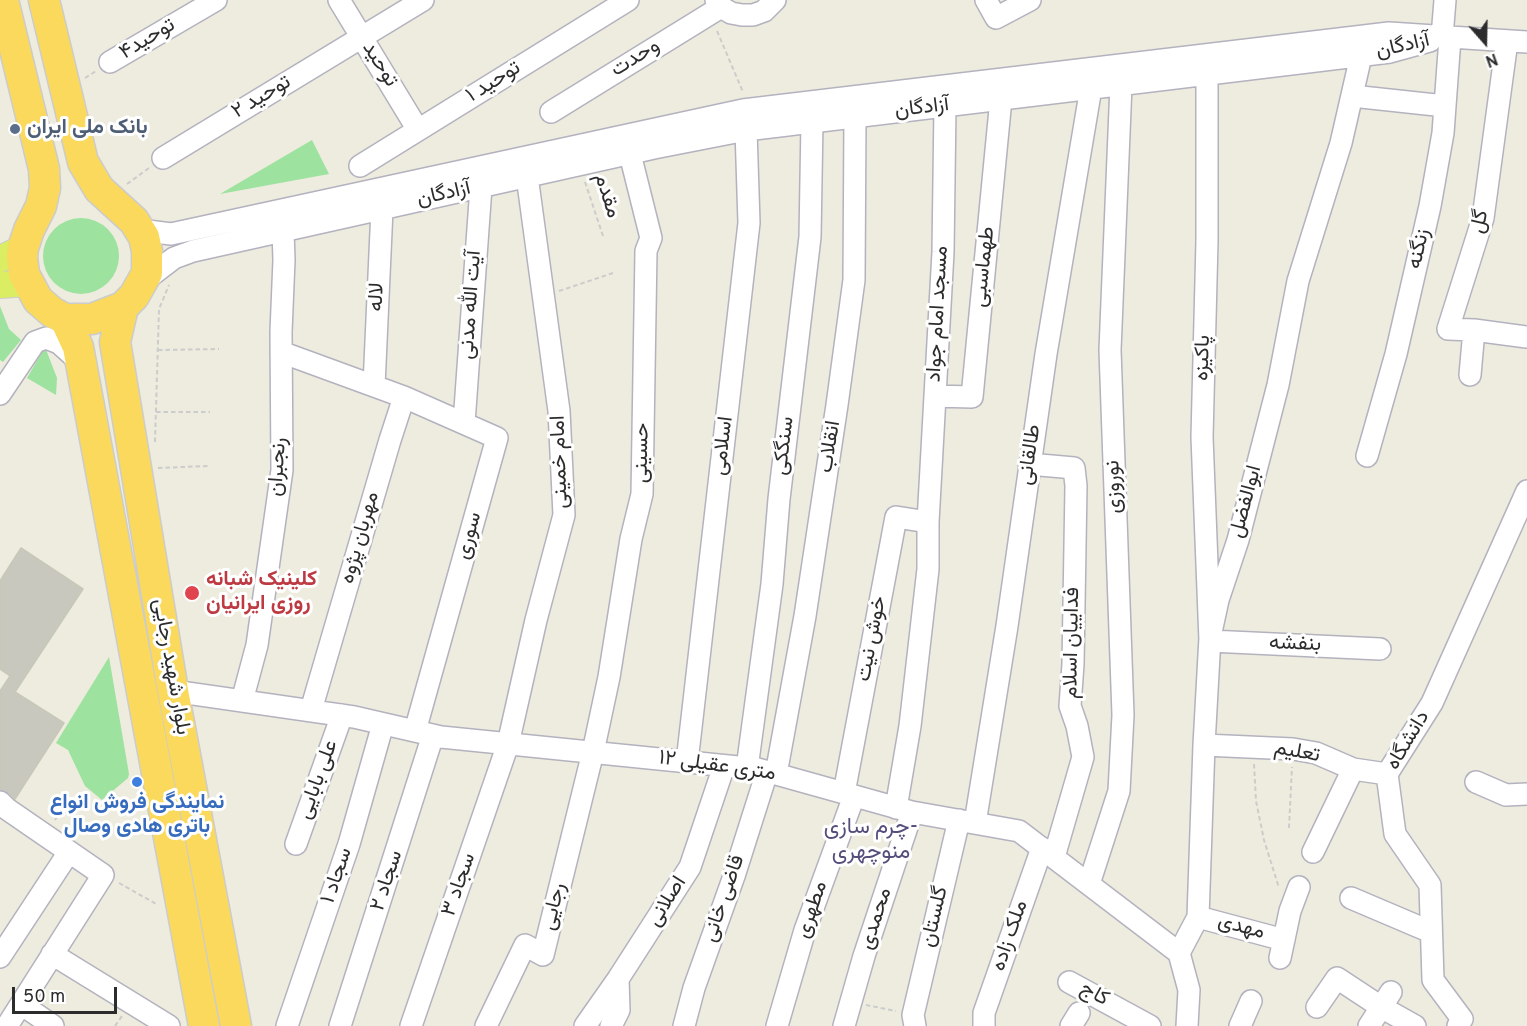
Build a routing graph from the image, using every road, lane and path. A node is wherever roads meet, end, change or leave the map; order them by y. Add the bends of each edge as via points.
1 (216, 0) edge
2 (339, 0) edge
3 (423, 0) edge
4 (628, 0) edge
5 (775, 0) edge
6 (1030, 0) edge
7 (1445, 0) edge
8 (719, 3) edge
9 (989, 7) edge
10 (46, 8) edge
11 (7, 14) edge
12 (362, 38) junction
13 (1446, 38) junction
14 (1517, 41) edge
15 (1360, 56) junction
16 (110, 62) joint
17 (1207, 75) junction
18 (1121, 85) junction
19 (1091, 88) junction
20 (65, 90) junction
21 (1352, 96) junction
22 (1001, 99) junction
23 (945, 106) junction
24 (1445, 106) junction
25 (551, 111) dead end
26 (855, 117) junction
27 (745, 120) junction
28 (812, 122) junction
29 (418, 130) junction
30 (652, 139) junction
31 (630, 154) junction
32 (163, 158) joint
33 (580, 165) junction
34 (360, 166) dead end
35 (528, 177) junction
36 (481, 187) junction
37 (103, 194) junction
38 (382, 209) junction
39 (140, 230) junction
40 (283, 231) junction
41 (603, 236) dead end
42 (11, 254) edge
43 (613, 273) dead end
44 (157, 282) junction
45 (14, 284) edge
46 (544, 296) junction
47 (123, 307) junction
48 (65, 319) junction
49 (1474, 330) junction
50 (1527, 337) edge
51 (115, 342) junction
52 (219, 349) dead end
53 (158, 350) junction
54 (281, 352) junction
55 (79, 354) junction
56 (1470, 375) dead end
57 (374, 386) junction
58 (0, 394) edge
59 (935, 396) junction
60 (404, 397) junction
61 (156, 412) junction
62 (210, 412) dead end
63 (464, 423) junction
64 (155, 446) dead end
65 (1366, 456) dead end
66 (1029, 464) junction
67 (208, 466) dead end
68 (154, 468) dead end
69 (1527, 491) edge
70 (928, 522) junction
71 (1210, 641) junction
72 (1380, 648) dead end
73 (173, 691) junction
74 (242, 701) junction
75 (311, 711) junction
76 (342, 715) junction
77 (383, 724) junction
78 (424, 733) junction
79 (508, 744) junction
80 (1204, 745) junction
81 (1254, 747) junction
82 (1293, 749) junction
83 (593, 752) junction
84 (687, 762) junction
85 (724, 766) junction
86 (1353, 769) junction
87 (763, 772) junction
88 (1387, 774) junction
89 (1476, 782) dead end
90 (849, 794) junction
91 (1527, 794) edge
92 (66, 802) dead end
93 (2, 810) edge
94 (904, 810) junction
95 (967, 821) junction
96 (1289, 828) dead end
97 (46, 836) junction
98 (296, 844) dead end
99 (69, 852) junction
100 (1048, 852) junction
101 (1313, 852) dead end
102 (103, 875) junction
103 (1089, 884) junction
104 (1299, 887) dead end
105 (1351, 898) dead end
106 (1290, 911) junction
107 (1198, 917) junction
108 (184, 920) junction
109 (1431, 932) junction
110 (1179, 953) junction
111 (52, 954) junction
112 (0, 957) edge
113 (618, 979) junction
114 (1069, 982) dead end
115 (1251, 1000) dead end
116 (1386, 1000) junction
117 (851, 1002) junction
118 (21, 1004) junction
119 (1317, 1007) dead end
120 (914, 1021) edge
121 (7, 1026) edge
122 (53, 1026) edge
123 (169, 1026) edge
124 (204, 1026) edge
125 (236, 1026) edge
126 (287, 1026) edge
127 (340, 1026) edge
128 (411, 1026) edge
129 (486, 1026) edge
130 (585, 1026) edge
131 (611, 1026) edge
132 (684, 1026) edge
133 (777, 1026) edge
134 (844, 1026) edge
135 (984, 1026) edge
136 (1150, 1026) edge
137 (1187, 1026) edge
138 (1240, 1026) edge
139 (1369, 1026) edge
140 (1415, 1026) edge
141 (1458, 1026) edge

1 - 16 street, توحید۴
2 - 12 street, توحید
3 - 12 street, توحید ۲
4 - 29 street, توحید ۱
5 - 8 street via 753,15 731,13
6 - 9 street
7 - 13 street, زنگنه
8 - 25 street, وحدت
8 - 27 path via 717,30 743,88
10 - 11 highway
10 - 20 highway
11 - 42 highway via 44,169 45,188 29,230
12 - 29 street, توحید
12 - 32 street, توحید ۲
13 - 14 street
13 - 15 street, آزادگان
13 - 24 street, زنگنه
13 - 27 street, آزادگان via 1389,33
14 - 49 street, گل via 1483,218 1448,329
15 - 17 street, آزادگان
15 - 21 street, ابوالفضل
16 - 20 path
17 - 18 street, آزادگان
17 - 71 street, پاکیزه via 1202,437
18 - 19 street, آزادگان
18 - 103 street, نوروزی via 1110,350 1124,715 1119,791
19 - 22 street, آزادگان
19 - 66 street, طالقانی
20 - 37 highway via 83,162
21 - 24 street
21 - 71 street, ابوالفضل via 1298,280 1278,385
22 - 23 street, آزادگان
22 - 59 street, طهماسبی via 972,397
23 - 26 street, آزادگان
23 - 59 street, مسجد امام جواد via 944,252
24 - 65 street, زنگنه via 1427,217 1396,354
26 - 28 street, آزادگان
26 - 87 street, انقلاب via 854,280 837,405 807,604
27 - 28 street, آزادگان
27 - 30 street, آزادگان
27 - 84 street, اسلامی via 749,223
28 - 87 street, سنگکی via 810,237 780,488
29 - 34 street, توحید ۱
30 - 31 street, آزادگان
30 - 39 street, آزادگان via 171,234
31 - 33 street, آزادگان
31 - 83 street, حسینی via 651,238 645,251 642,494
32 - 37 path
33 - 35 street, آزادگان
33 - 41 path, مقدم
35 - 36 street, آزادگان
35 - 46 street, امام خمینی
36 - 38 street, آزادگان
36 - 63 street, آیت الله مدنی
37 - 39 highway
38 - 40 street, آزادگان
38 - 57 street, لاله
39 - 44 highway via 147,251 147,273
40 - 44 street, آزادگان via 174,258
40 - 54 street, رنجبران
42 - 45 highway via 23,266
43 - 46 path
44 - 47 highway
44 - 53 path
45 - 48 highway
46 - 79 street, امام خمینی via 560,411 564,515
47 - 48 highway via 92,319
47 - 51 highway, بلوار شهید رجایی
48 - 55 highway, بلوار شهید رجایی
49 - 50 street
49 - 56 street
51 - 55 highway via 97,330 86,334
51 - 73 highway, بلوار شهید رجایی
52 - 53 path
53 - 61 path
54 - 57 street
54 - 74 street, رنجبران via 282,471 257,645
55 - 58 street via 46,338 35,342
55 - 108 highway, بلوار شهید رجایی
57 - 60 street
59 - 70 street, مسجد امام جواد
60 - 63 street, سوری
60 - 75 street, مهربان پژوه
61 - 62 path
61 - 64 path
63 - 78 street, سوری via 497,438
66 - 95 street, طالقانی via 1006,626
66 - 100 street, فداییان اسلام via 1074,468 1076,486 1070,706 1083,757
67 - 68 path
69 - 88 street, دانشگاه via 1432,703
70 - 90 street, خوش نیت via 896,517
70 - 94 street, مسجد امام جواد via 928,569
71 - 72 street, بنفشه
71 - 80 street, ابوالفضل
73 - 74 street, ۱۲ متری عقیلی
73 - 125 highway, بلوار شهید رجایی
74 - 75 street, ۱۲ متری عقیلی
75 - 76 street, ۱۲ متری عقیلی
76 - 77 street, ۱۲ متری عقیلی
76 - 98 street, علی بابایی
77 - 78 street, ۱۲ متری عقیلی
77 - 126 street, سجاد ۱ via 349,844
78 - 79 street, ۱۲ متری عقیلی
78 - 127 street, سجاد ۲
79 - 83 street, ۱۲ متری عقیلی
79 - 128 street, سجاد ۳
80 - 81 street, تعلیم
80 - 107 street, ابوالفضل
81 - 82 street, تعلیم
81 - 106 path via 1256,801 1264,840
82 - 86 street, تعلیم via 1316,753
82 - 96 path
83 - 84 street, ۱۲ متری عقیلی
83 - 129 street, رجایی via 543,955 525,945
84 - 85 street, ۱۲ متری عقیلی
85 - 87 street, ۱۲ متری عقیلی
85 - 113 street, اصلانی via 690,867
86 - 88 street, تعلیم
86 - 101 street
87 - 90 street, ۱۲ متری عقیلی
87 - 132 street, قاضی خانی via 734,876
88 - 109 street, دانشگاه via 1395,834 1430,885
89 - 91 street via 1506,795
90 - 94 street, ۱۲ متری عقیلی
90 - 133 street, مطهری
92 - 97 path
93 - 97 street
94 - 95 street, ۱۲ متری عقیلی
94 - 117 street, محمدی
95 - 100 street, ۱۲ متری عقیلی via 1019,831
95 - 120 street, گلستان
97 - 99 street
99 - 102 street
99 - 112 street
100 - 103 street, ۱۲ متری عقیلی
100 - 135 street, ملک زاده via 984,1013
102 - 108 path
102 - 111 street
103 - 110 street, ۱۲ متری عقیلی
104 - 106 street
105 - 109 street
106 - 107 street, مهدی via 1282,949
107 - 110 street, ابوالفضل
108 - 124 highway, بلوار شهید رجایی
109 - 141 street, دانشگاه via 1433,980 1462,1019
110 - 137 street via 1189,990
111 - 118 street
111 - 123 street
113 - 130 street, اصلانی
113 - 131 street via 619,1010
114 - 136 street, کاج
115 - 138 street
116 - 119 street via 1336,978
116 - 139 street
116 - 140 street
117 - 120 path
117 - 134 street, محمدی
118 - 121 street
118 - 122 street

